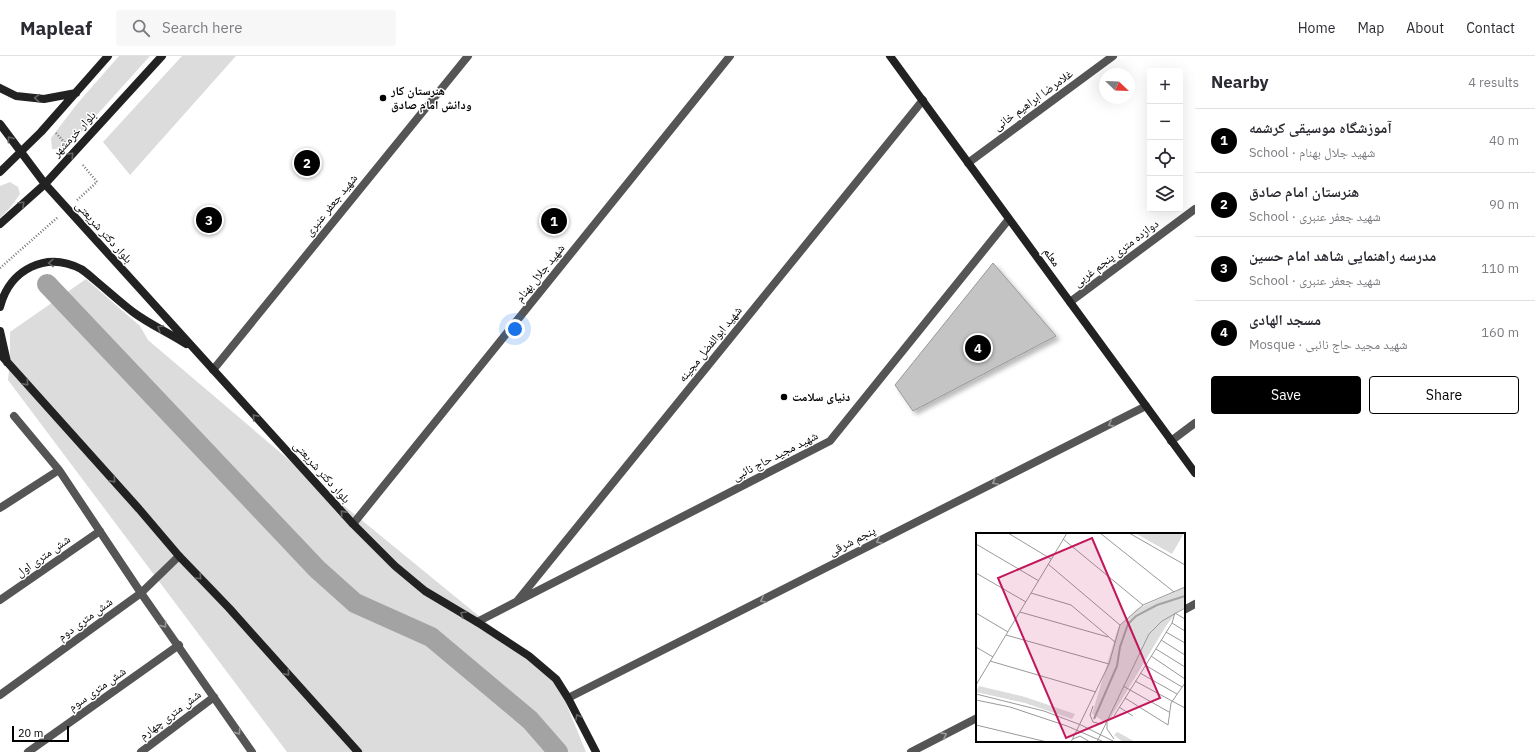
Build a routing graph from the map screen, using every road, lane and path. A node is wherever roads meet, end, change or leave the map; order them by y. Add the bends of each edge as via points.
1 (108, 56) edge
2 (162, 56) edge
3 (468, 56) edge
4 (730, 56) edge
5 (890, 56) edge
6 (1113, 56) edge
7 (0, 88) edge
8 (76, 93) junction
9 (923, 100) junction
10 (0, 124) edge
11 (21, 153) junction
12 (968, 163) junction
13 (0, 172) edge
14 (44, 184) junction
15 (1195, 209) edge
16 (1009, 219) junction
17 (0, 224) edge
18 (1070, 302) junction
19 (0, 307) edge
20 (0, 331) edge
21 (194, 348) junction
22 (0, 354) edge
23 (4, 360) edge
24 (213, 370) junction
25 (1146, 406) junction
26 (14, 416) dead end
27 (1195, 423) edge
28 (1171, 440) junction
29 (59, 470) junction
30 (1195, 473) edge
31 (0, 508) edge
32 (353, 524) junction
33 (100, 531) junction
34 (179, 556) junction
35 (142, 593) junction
36 (0, 600) edge
37 (516, 602) junction
38 (1195, 604) edge
39 (1185, 609) edge
40 (477, 622) junction
41 (179, 645) junction
42 (0, 695) edge
43 (214, 697) junction
44 (568, 698) junction
45 (976, 719) edge
46 (250, 749) edge
47 (28, 752) edge
48 (141, 752) edge
49 (241, 752) edge
50 (358, 752) edge
51 (596, 752) edge
52 (911, 752) edge

1 - 8 main road, بلوار خرمشهر
14 -> 2 main road, بلوار خرمشهر
3 - 24 street, شهید جعفر عنبری
4 - 32 street, شهید جلال بهنام
5 - 9 main road, معلم
6 - 12 street, غلامرضا ابراهیم خانی
8 -> 7 main road via 44,98 16,96
8 - 11 main road, بلوار خرمشهر
9 - 12 main road, معلم
9 - 37 street, شهید ابوالفضل مجینه
11 -> 10 main road, بلوار دکتر شریعتی
11 - 13 main road, بلوار خرمشهر
11 - 14 main road, بلوار دکتر شریعتی
12 - 16 main road, معلم
17 -> 14 main road, بلوار خرمشهر
14 - 21 main road, بلوار دکتر شریعتی
15 - 18 street, دوازده متری پنجم غربی
16 - 18 main road, معلم
16 - 37 street, شهید مجید حاج نائبی via 830,441
18 - 25 main road, معلم
21 -> 19 main road via 134,313 82,270 65,263 46,262 28,268 14,279 3,295
20 - 23 main road
21 - 24 main road, بلوار دکتر شریعتی
22 - 23 main road
23 -> 34 main road
32 -> 24 main road, بلوار دکتر شریعتی
25 - 28 main road, معلم
25 -> 44 street, پنجم شرقی
26 - 29 street
27 - 28 street
28 - 30 main road, معلم
29 - 31 street
29 - 33 street
40 -> 32 main road, بلوار دکتر شریعتی via 425,591
33 - 35 street
33 - 36 street, شش متری اول
34 - 35 street, شش متری دوم
34 -> 50 main road
35 -> 41 street
35 - 42 street, شش متری دوم
37 - 40 street, شهید مجید حاج نائبی
38 - 39 street
40 - 44 main road, بلوار دکتر شریعتی via 529,656 556,679
41 - 43 street
41 - 47 street, شش متری سوم
43 -> 46 street
43 - 48 street, شش متری چهارم
51 -> 44 main road, بلوار دکتر شریعتی
52 -> 45 street
46 - 49 street

